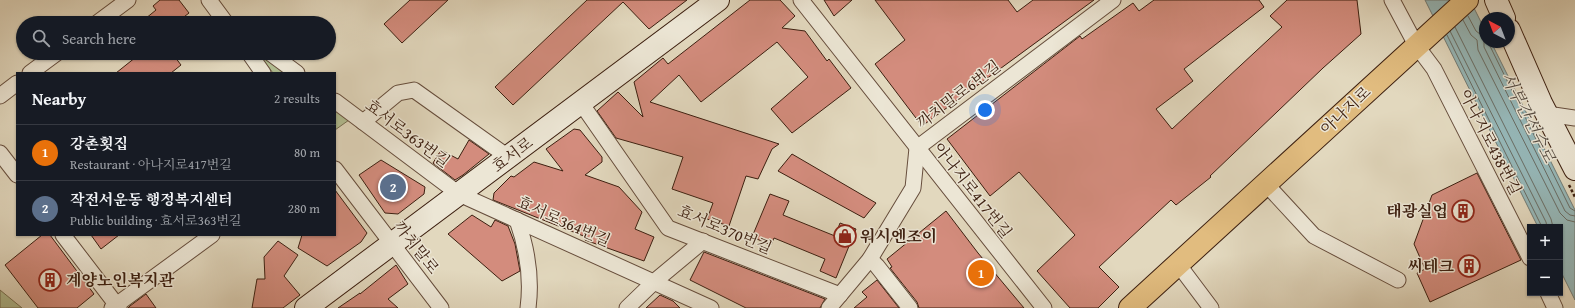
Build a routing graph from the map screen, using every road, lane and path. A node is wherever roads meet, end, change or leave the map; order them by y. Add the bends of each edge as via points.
1 (128, 0) edge
2 (209, 0) edge
3 (718, 0) edge
4 (801, 0) edge
5 (1113, 0) edge
6 (1392, 0) edge
7 (1467, 0) edge
8 (1496, 0) edge
9 (1501, 12) edge
10 (106, 16) edge
11 (222, 16) edge
12 (1421, 42) junction
13 (1515, 43) edge
14 (48, 60) edge
15 (254, 60) edge
16 (279, 60) edge
17 (31, 72) edge
18 (263, 72) edge
19 (296, 72) edge
20 (16, 84) edge
21 (0, 96) edge
22 (336, 102) edge
23 (580, 103) junction
24 (1547, 114) junction
25 (1575, 118) edge
26 (363, 122) junction
27 (917, 148) junction
28 (0, 153) edge
29 (508, 157) junction
30 (1572, 159) edge
31 (336, 170) edge
32 (16, 174) edge
33 (1266, 184) junction
34 (459, 194) junction
35 (517, 220) junction
36 (64, 236) edge
37 (211, 236) edge
38 (703, 241) junction
39 (392, 244) junction
40 (1527, 252) edge
41 (870, 259) junction
42 (1178, 264) junction
43 (1398, 280) dead end
44 (655, 281) junction
45 (840, 295) junction
46 (1550, 296) edge
47 (116, 307) edge
48 (306, 308) edge
49 (441, 308) edge
50 (528, 308) edge
51 (627, 308) edge
52 (711, 308) edge
53 (829, 308) edge
54 (910, 308) edge
55 (1044, 308) edge
56 (1130, 308) edge
57 (1210, 308) edge
58 (1556, 308) edge

1 - 10 street
2 - 11 street
3 - 23 street, 효서로
4 - 27 street, 아나지로417번길
5 - 27 street, 까치말로6번길
6 - 12 street, 아나지로438번길
7 - 12 main road, 아나지로
8 - 9 street
12 - 33 main road, 아나지로
12 - 40 street, 아나지로438번길
13 - 24 street
14 - 17 street
15 - 18 street
16 - 19 street
20 - 21 street
22 - 26 street, 효서로363번길
23 - 29 street, 효서로
23 - 38 street, 효서로370번길 via 668,228
24 - 25 street
24 - 30 street
26 - 29 street via 398,93 414,90
26 - 34 street, 효서로363번길
27 - 41 street, 까치말로6번길 via 913,188
27 - 55 street, 아나지로417번길
28 - 32 street
29 - 34 street, 효서로
31 - 39 street, 까치말로
33 - 42 main road, 아나지로
33 - 43 street via 1314,236
34 - 35 street, 효서로364번길
34 - 39 street, 효서로
35 - 44 street, 효서로364번길
35 - 50 street via 525,242 530,291
36 - 47 street
37 - 47 street
38 - 44 street
38 - 45 street, 효서로370번길
39 - 48 street, 효서로
39 - 49 street, 까치말로
41 - 45 street, 까치말로6번길
41 - 54 street
42 - 56 main road, 아나지로
42 - 57 street
44 - 51 street
44 - 52 street, 효서로364번길
45 - 53 street, 까치말로6번길
46 - 58 street

